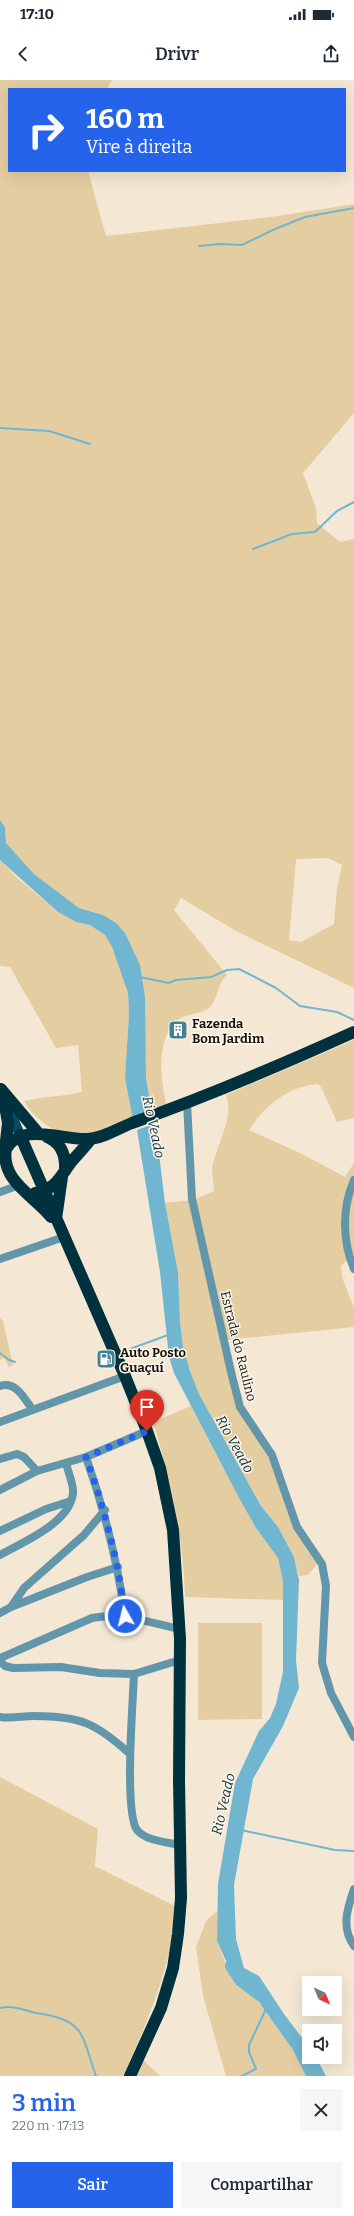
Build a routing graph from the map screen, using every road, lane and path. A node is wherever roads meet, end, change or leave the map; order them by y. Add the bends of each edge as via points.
1 (354, 1032) edge
2 (1, 1090) edge
3 (187, 1103) junction
4 (20, 1135) junction
5 (41, 1135) junction
6 (91, 1139) junction
7 (5, 1150) junction
8 (63, 1174) junction
9 (354, 1180) edge
10 (15, 1188) junction
11 (0, 1192) edge
12 (44, 1192) junction
13 (60, 1228) junction
14 (0, 1259) edge
15 (354, 1269) edge
16 (125, 1376) junction
17 (0, 1386) edge
18 (33, 1410) junction
19 (0, 1422) edge
20 (147, 1431) junction
21 (86, 1457) junction
22 (0, 1459) edge
23 (66, 1463) junction
24 (37, 1471) junction
25 (0, 1490) edge
26 (71, 1501) junction
27 (105, 1510) junction
28 (0, 1531) edge
29 (0, 1555) edge
30 (118, 1567) junction
31 (11, 1607) junction
32 (0, 1613) edge
33 (125, 1616) junction
34 (180, 1629) junction
35 (0, 1660) edge
36 (180, 1660) junction
37 (134, 1674) junction
38 (0, 1717) edge
39 (354, 1737) edge
40 (130, 1754) junction
41 (180, 1845) junction
42 (354, 1889) edge
43 (354, 1946) edge
44 (130, 2076) edge

1 - 3 highway
2 - 4 main road
2 - 5 highway
2 - 7 highway via 8,1123
3 - 6 highway
3 - 39 street, Estrada do Raulino via 192,1199 240,1407 272,1455 297,1527 322,1564 326,1586 322,1663 331,1693
4 - 5 highway
4 - 7 highway
4 - 12 highway
5 - 6 highway via 71,1140
5 - 8 highway via 55,1141 61,1148 65,1159
6 - 8 highway
7 - 10 highway via 3,1170
8 - 12 highway
8 - 13 highway
9 - 15 street via 345,1213 345,1240
10 - 11 street
10 - 12 highway via 28,1192
10 - 13 highway via 42,1207
12 - 13 highway
13 - 14 street
13 - 16 highway
16 - 18 street
16 - 20 highway
17 - 18 street via 10,1384 16,1388
18 - 19 street
20 - 21 street
20 - 34 highway via 160,1468 173,1530
21 - 23 street
21 - 27 street
22 - 24 street via 17,1454 24,1457
23 - 24 street
23 - 26 street via 74,1492
24 - 25 street
26 - 28 street via 46,1509
26 - 29 street via 54,1523
27 - 30 street
27 - 31 street via 84,1535 24,1588
30 - 31 street
30 - 33 street
31 - 32 street
33 - 34 street
33 - 35 street via 92,1618
34 - 36 highway
35 - 37 street via 5,1666 13,1668 61,1667 100,1673
36 - 37 street
36 - 41 highway
37 - 40 street
38 - 40 street via 34,1716 84,1721 102,1730
40 - 41 street via 131,1808 137,1830 155,1840
41 - 44 highway via 181,1898 173,1968 161,2008
42 - 43 street via 347,1909 345,1926 348,1938

